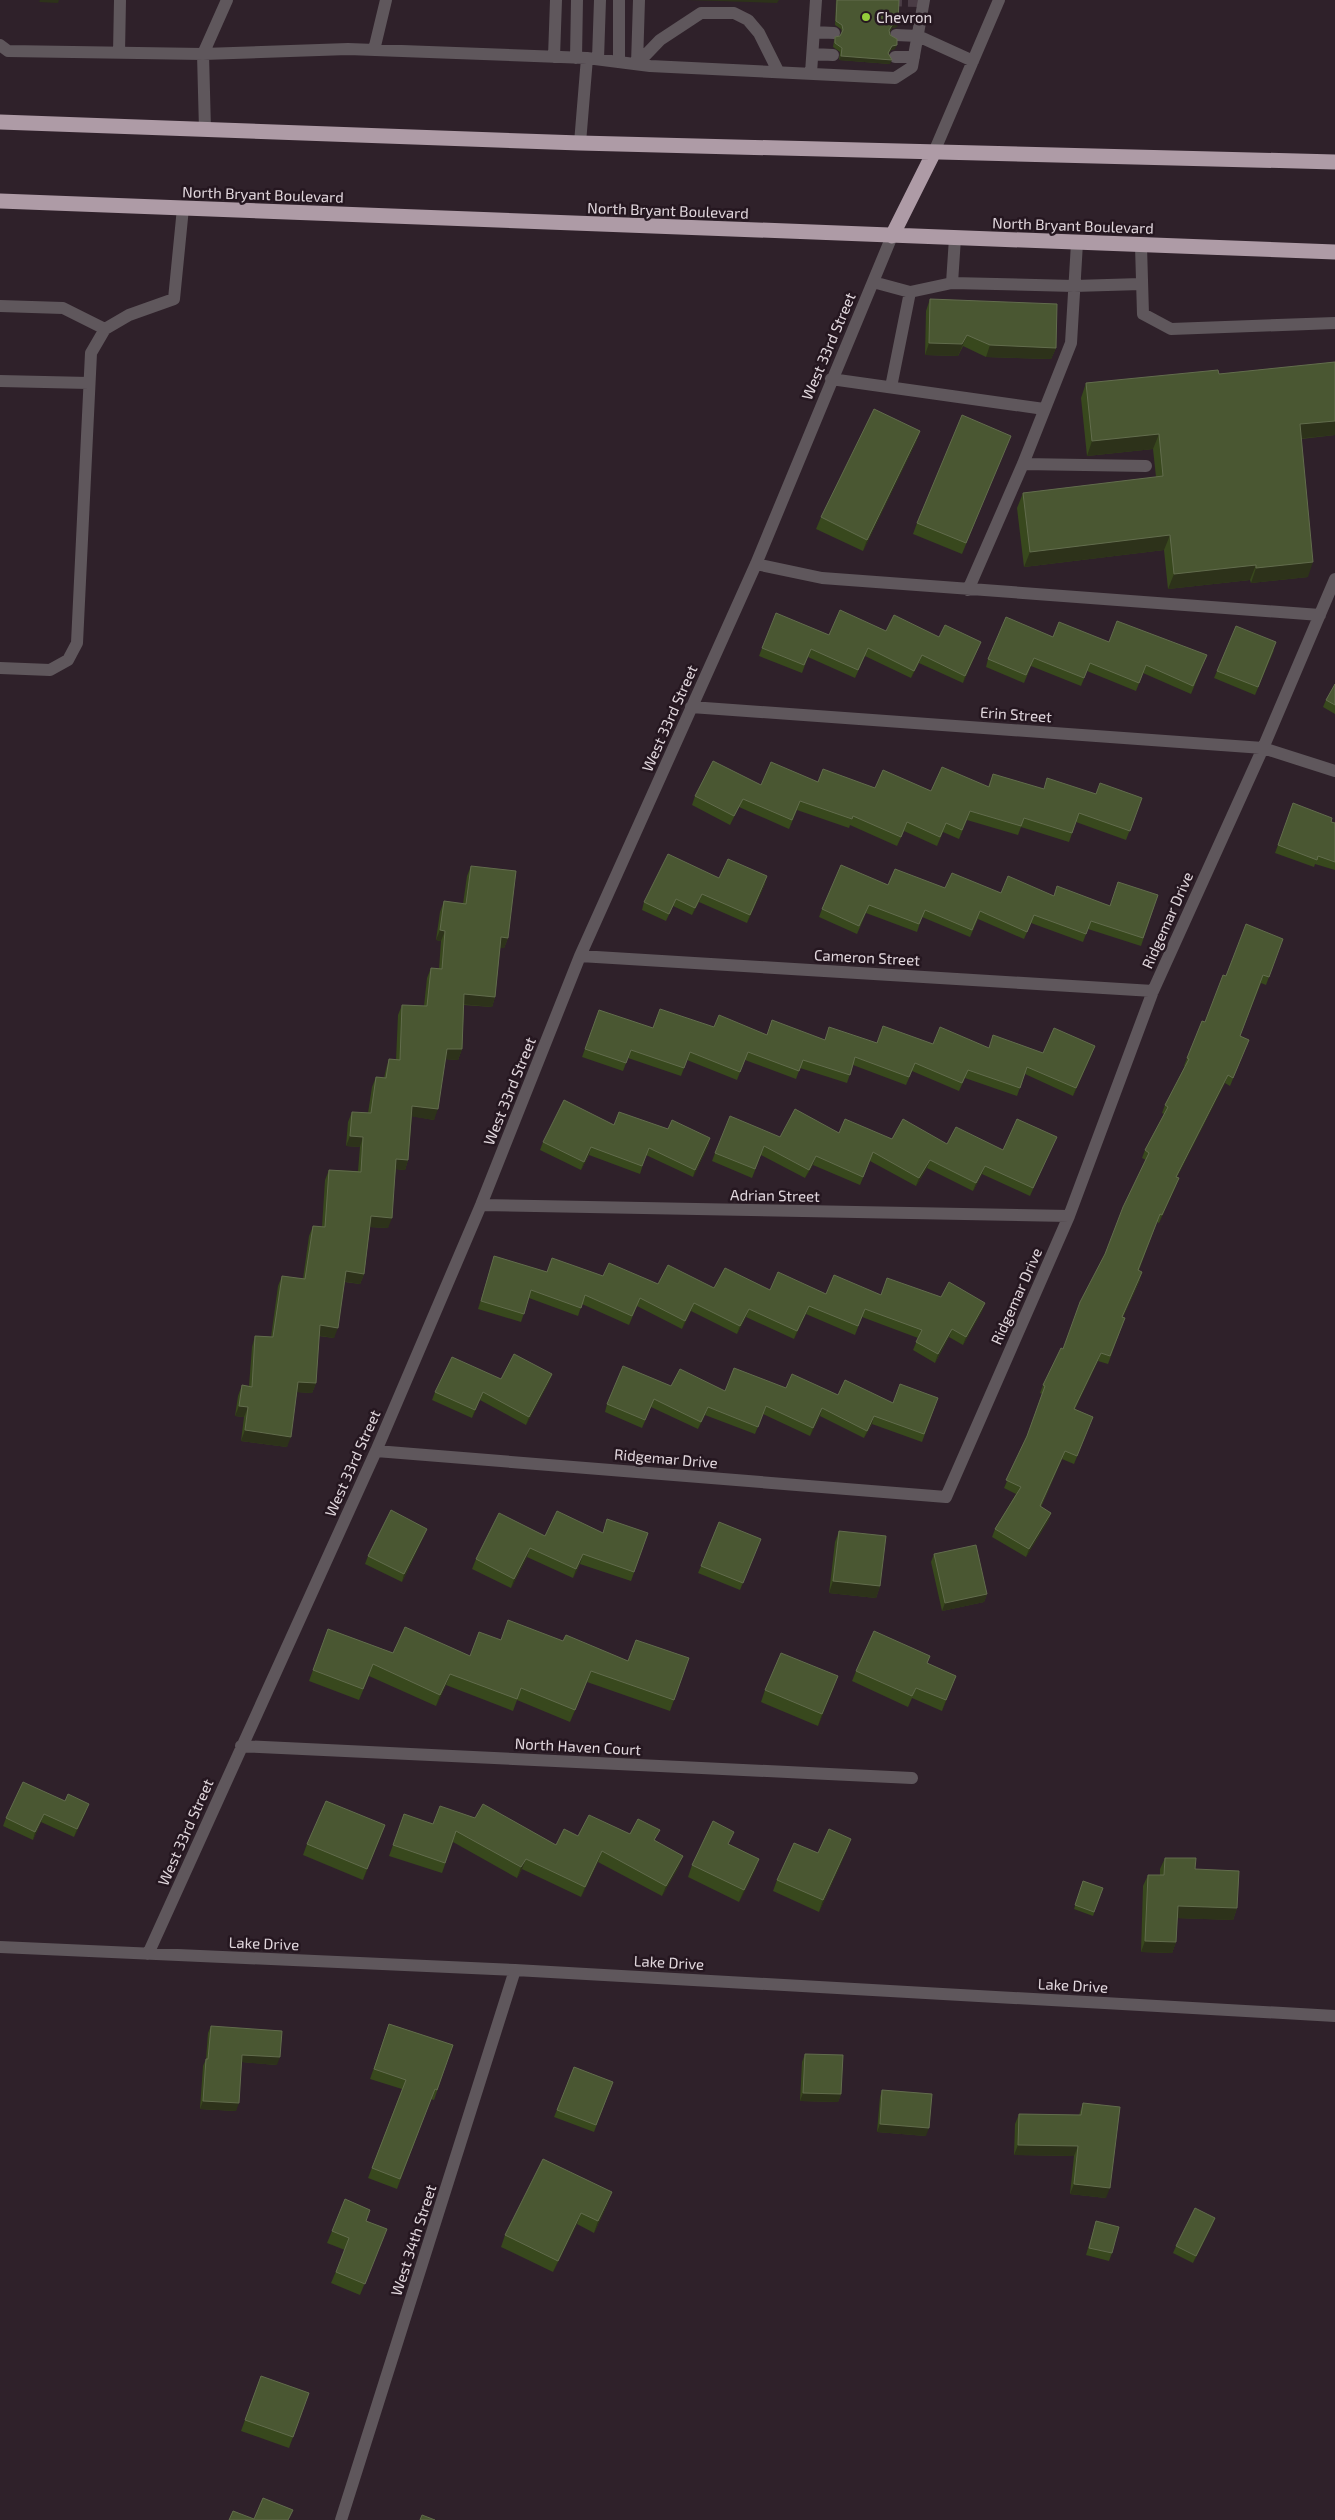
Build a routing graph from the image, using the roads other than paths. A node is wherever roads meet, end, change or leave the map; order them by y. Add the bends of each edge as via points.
1 (120, 0) edge
2 (227, 0) edge
3 (386, 0) edge
4 (556, 0) edge
5 (577, 0) edge
6 (600, 0) edge
7 (619, 0) edge
8 (639, 0) edge
9 (816, 0) edge
10 (924, 0) edge
11 (999, 0) edge
12 (814, 32) junction
13 (834, 33) dead end
14 (896, 35) dead end
15 (918, 36) junction
16 (0, 45) edge
17 (374, 50) junction
18 (119, 53) junction
19 (203, 54) junction
20 (813, 54) junction
21 (833, 55) dead end
22 (554, 57) junction
23 (895, 57) dead end
24 (914, 57) junction
25 (587, 58) junction
26 (972, 61) junction
27 (619, 62) junction
28 (637, 64) junction
29 (778, 71) junction
30 (811, 72) junction
31 (0, 122) edge
32 (205, 130) junction
33 (580, 143) junction
34 (934, 152) junction
35 (1335, 162) edge
36 (0, 201) edge
37 (183, 208) junction
38 (892, 236) junction
39 (955, 238) junction
40 (1077, 243) junction
41 (1141, 246) junction
42 (1335, 252) edge
43 (873, 282) junction
44 (952, 283) junction
45 (1141, 284) junction
46 (1074, 286) junction
47 (910, 292) junction
48 (0, 306) edge
49 (1335, 323) edge
50 (104, 329) junction
51 (831, 379) junction
52 (0, 381) edge
53 (90, 383) junction
54 (891, 387) junction
55 (1044, 409) junction
56 (1023, 464) junction
57 (1146, 466) dead end
58 (756, 564) junction
59 (1335, 579) edge
60 (968, 590) junction
61 (1320, 615) junction
62 (0, 668) edge
63 (691, 707) junction
64 (1262, 748) junction
65 (1335, 772) edge
66 (580, 956) junction
67 (1153, 990) junction
68 (480, 1205) junction
69 (1069, 1216) junction
70 (376, 1451) junction
71 (241, 1746) junction
72 (912, 1778) dead end
73 (0, 1947) edge
74 (148, 1954) junction
75 (515, 1970) junction
76 (1335, 2016) edge
77 (341, 2520) edge

1 - 18 street
2 - 19 street
3 - 17 street
4 - 22 street
5 - 25 street
6 - 25 street
7 - 27 street
8 - 28 street
9 - 12 street
10 - 15 street
11 - 26 street
12 - 13 street
12 - 20 street
14 - 15 street
15 - 24 street
15 - 26 street
16 - 18 street via 8,51
17 - 19 street
17 - 22 street
18 - 19 street
19 - 32 street
20 - 21 street
20 - 30 street
22 - 25 street
23 - 24 street
24 - 30 street via 912,67 895,78
25 - 27 street
25 - 33 street
26 - 34 street
27 - 28 street
28 - 29 street
28 - 29 street via 660,40 701,13 734,13 754,27
29 - 30 street
31 - 32 highway
32 - 33 highway
33 - 34 highway
34 - 35 highway
34 - 38 highway
36 - 37 highway, North Bryant Boulevard
37 - 38 highway, North Bryant Boulevard
37 - 50 street via 174,299
38 - 39 highway, North Bryant Boulevard
38 - 43 street, West 33rd Street
39 - 40 highway, North Bryant Boulevard
39 - 44 street
40 - 41 highway, North Bryant Boulevard
40 - 46 street
41 - 42 highway, North Bryant Boulevard
41 - 45 street
43 - 47 street
43 - 51 street, West 33rd Street
44 - 46 street
44 - 47 street
45 - 46 street
45 - 49 street via 1143,314 1171,329
46 - 55 street via 1071,343
47 - 54 street
48 - 50 street via 63,308
50 - 53 street via 91,353
51 - 54 street
51 - 58 street, West 33rd Street
52 - 53 street
53 - 62 street via 77,643 68,660 50,670
54 - 55 street
55 - 56 street
56 - 57 street
56 - 60 street
58 - 60 street via 822,578
58 - 63 street, West 33rd Street
59 - 61 street, Ridgemar Drive
60 - 61 street
61 - 64 street, Ridgemar Drive
63 - 64 street, Erin Street
63 - 66 street, West 33rd Street
64 - 65 street, Erin Street
64 - 67 street, Ridgemar Drive
66 - 67 street, Cameron Street
66 - 68 street, West 33rd Street
67 - 69 street, Ridgemar Drive
68 - 69 street, Adrian Street
68 - 70 street, West 33rd Street
69 - 70 street, Ridgemar Drive via 946,1497
70 - 71 street, West 33rd Street
71 - 72 street, North Haven Court
71 - 74 street, West 33rd Street
73 - 74 street, Lake Drive
74 - 75 street, Lake Drive
75 - 76 street, Lake Drive
75 - 77 street, West 34th Street

